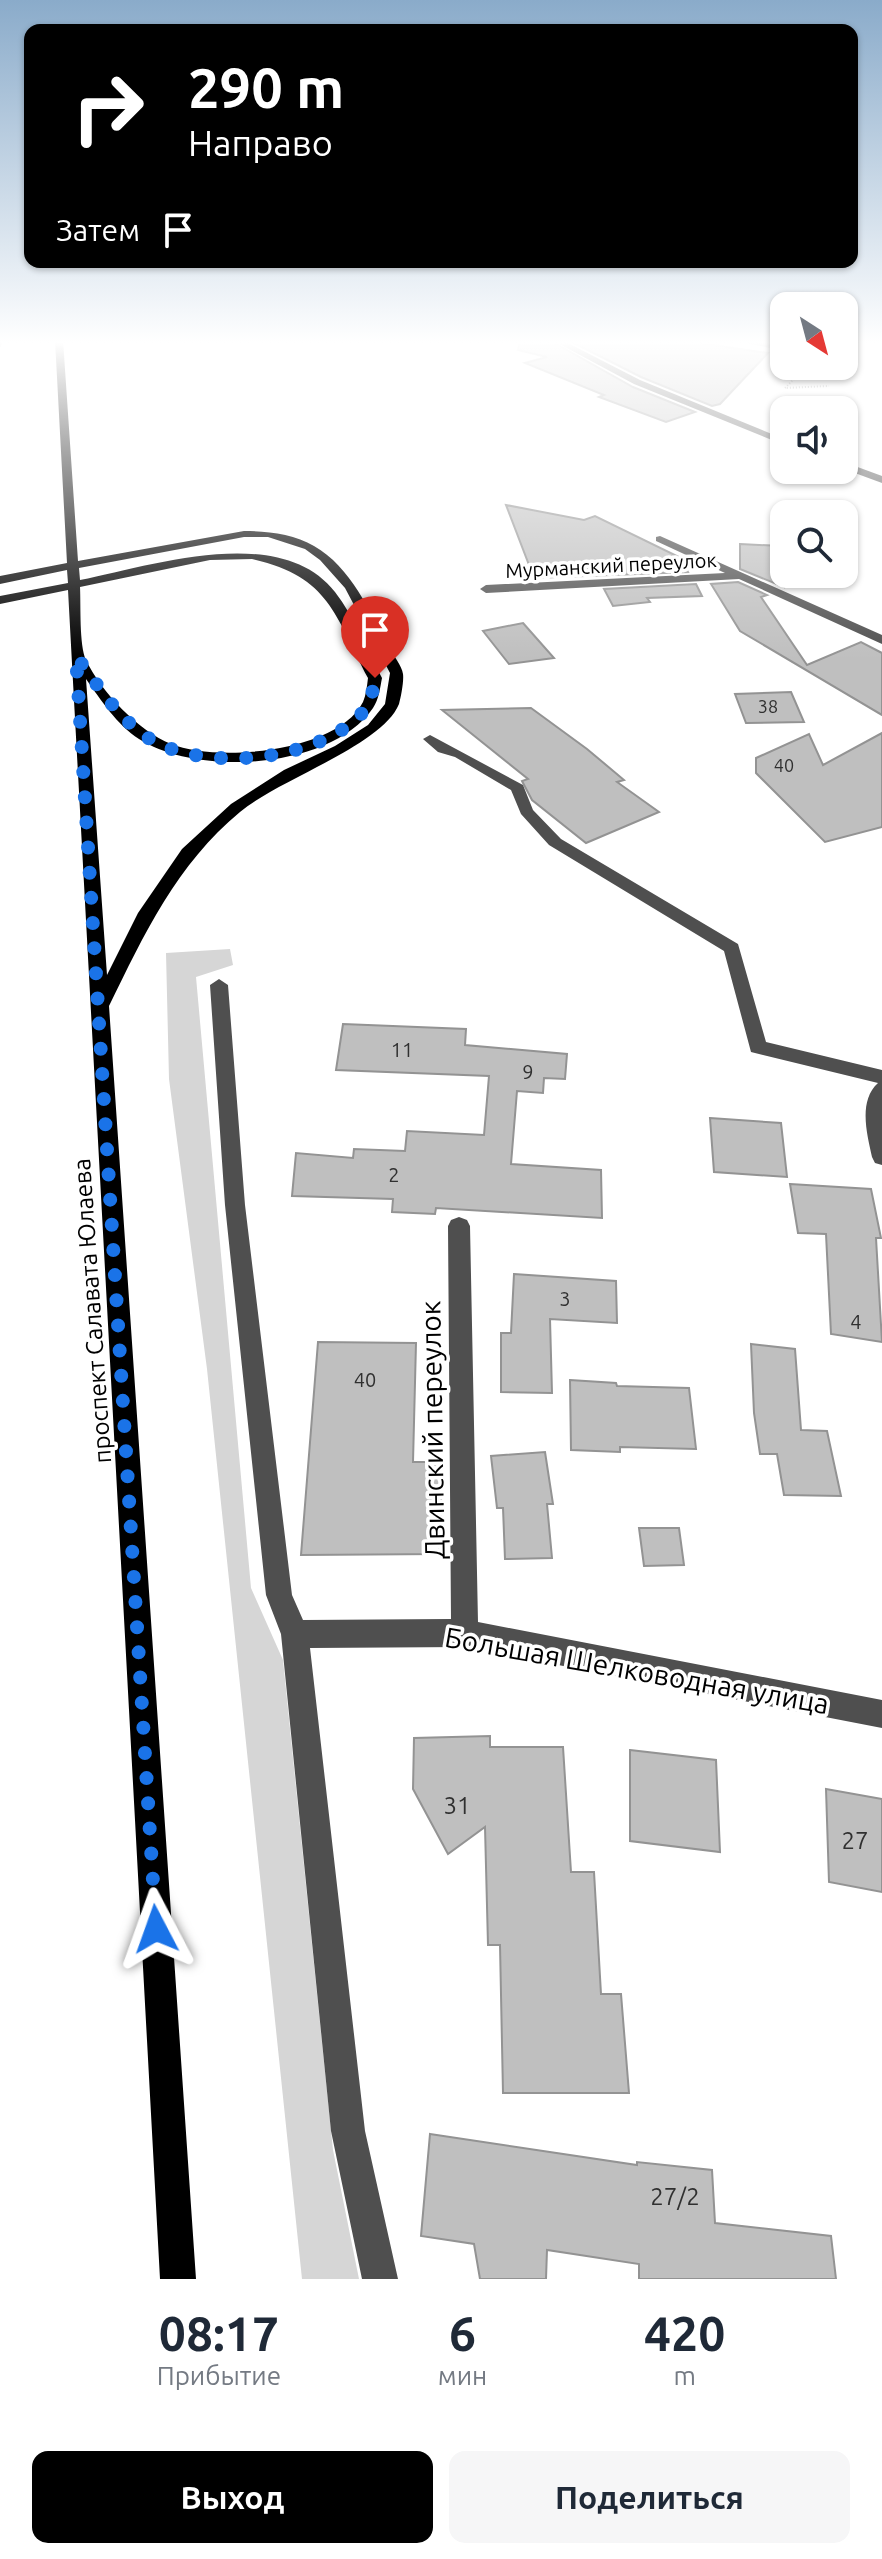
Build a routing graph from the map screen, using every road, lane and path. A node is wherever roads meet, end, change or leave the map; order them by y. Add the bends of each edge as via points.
1 (65, 446) edge
2 (858, 471) edge
3 (882, 480) edge
4 (660, 539) dead end
5 (738, 576) junction
6 (0, 580) edge
7 (486, 589) dead end
8 (0, 600) edge
9 (882, 640) edge
10 (76, 656) junction
11 (430, 739) dead end
12 (219, 985) dead end
13 (99, 1007) junction
14 (882, 1077) edge
15 (882, 1089) edge
16 (882, 1157) edge
17 (459, 1226) dead end
18 (465, 1633) junction
19 (295, 1634) junction
20 (882, 1714) edge
21 (178, 2279) edge
22 (380, 2279) edge

1 - 10 main road, проспект Салавата Юлаева
2 - 3 street
4 - 5 street
5 - 7 street, Мурманский переулок
5 - 9 street
6 - 13 main road via 150,549 269,534 309,547 324,558 350,587 397,673 392,704 373,728 236,807 188,852 146,913
8 - 10 main road via 210,557 281,562 330,593 375,678 369,704 350,725 319,741 283,753 207,758 145,736 116,711
10 - 13 main road, проспект Салавата Юлаева
11 - 14 street via 518,788 526,811 555,842 732,948 758,1047
12 - 19 street via 235,1205 279,1595
13 - 21 main road, проспект Салавата Юлаева
15 - 16 street via 874,1119
17 - 18 street, Двинский переулок
18 - 19 street, Большая Шелководная улица
18 - 20 street, Большая Шелководная улица
19 - 22 street via 348,2131

